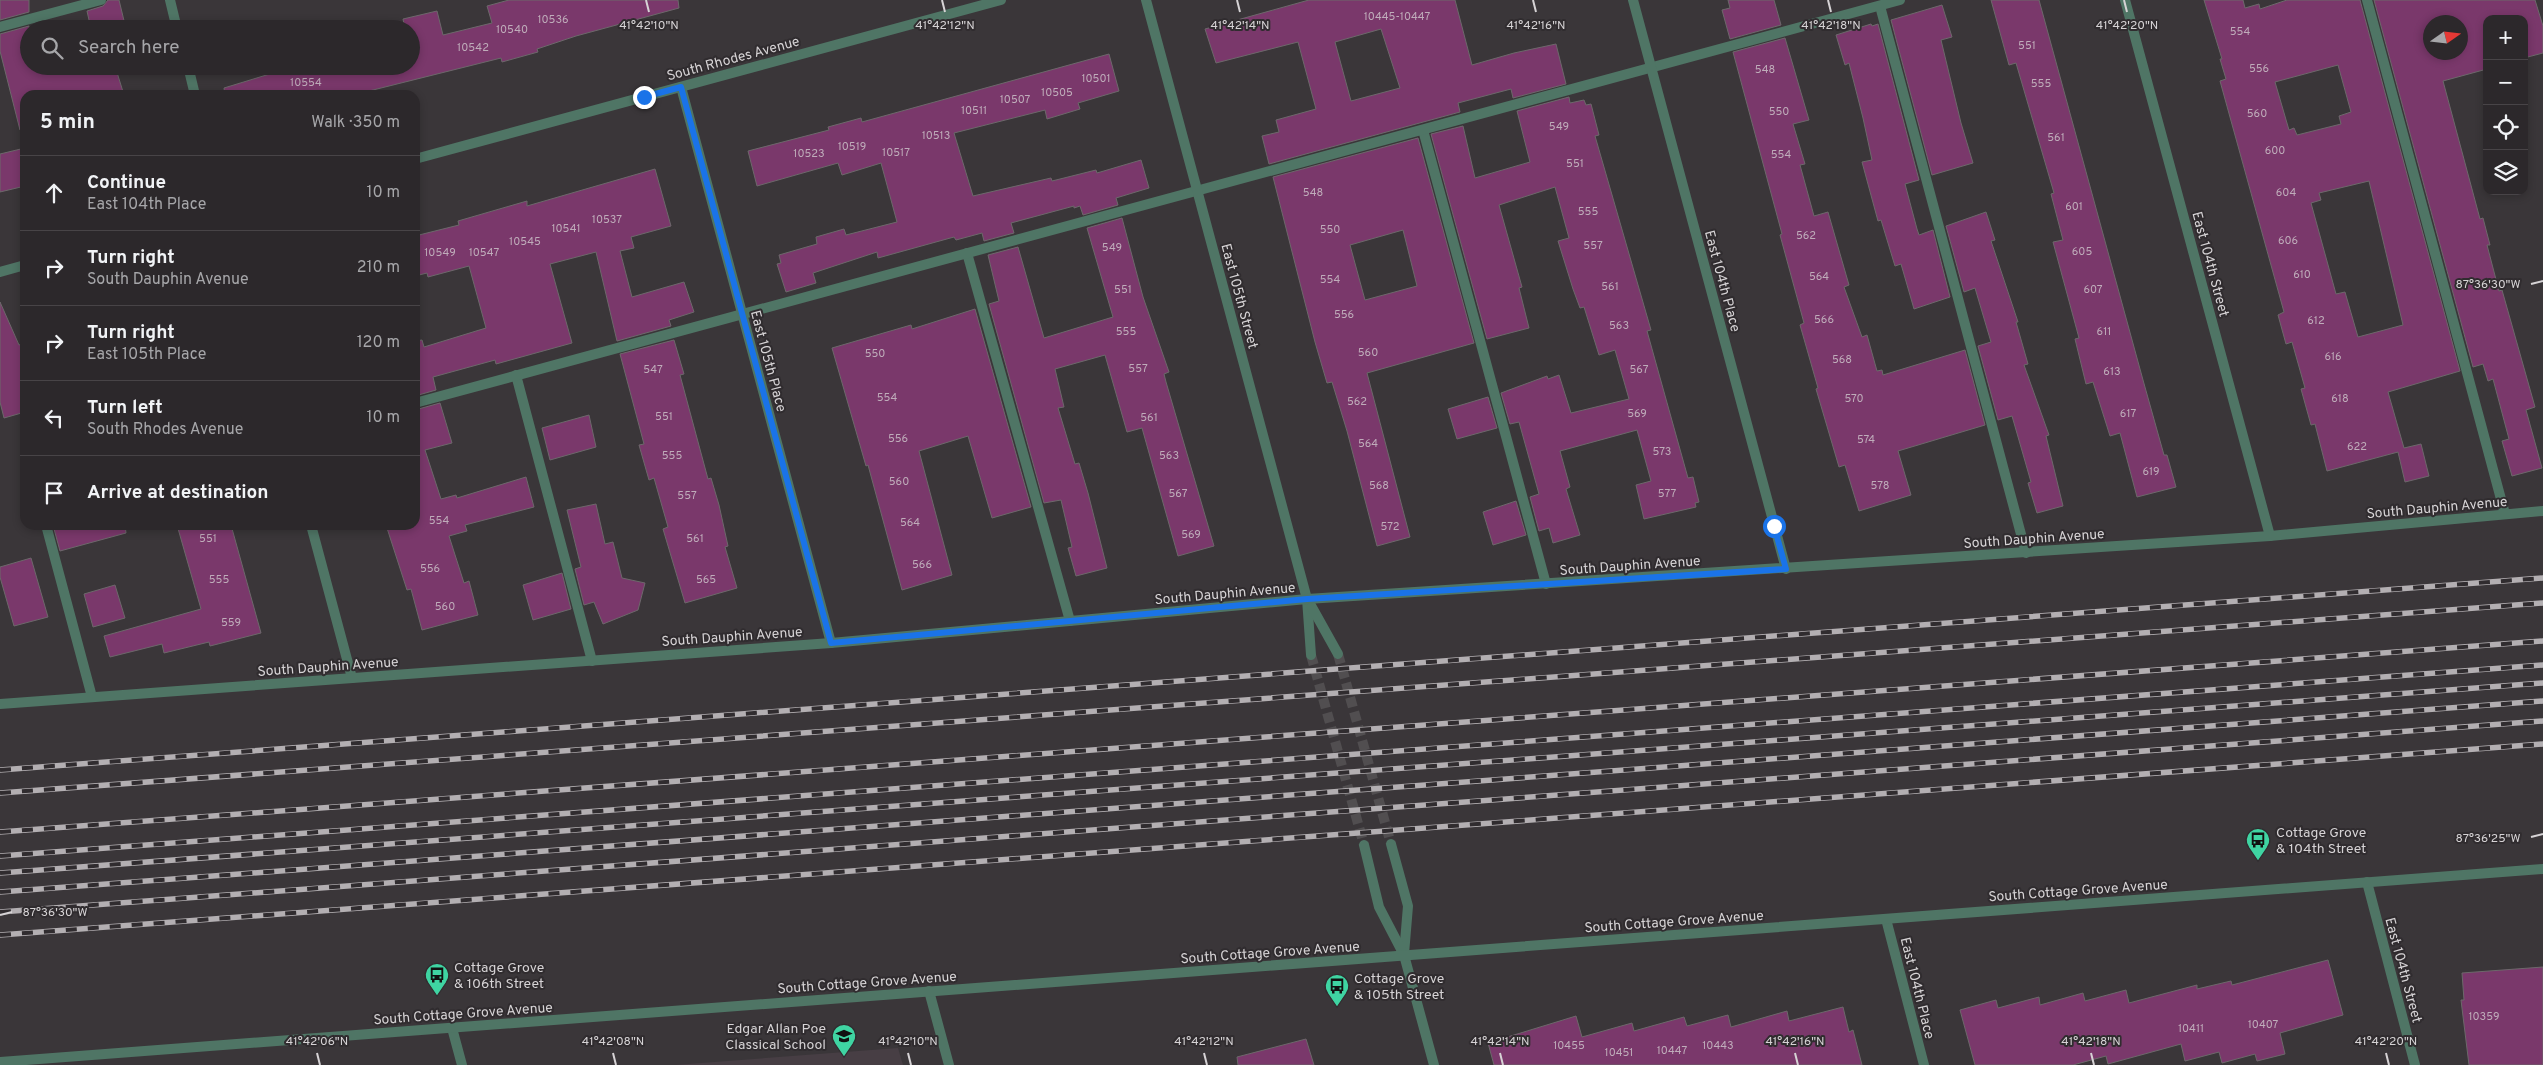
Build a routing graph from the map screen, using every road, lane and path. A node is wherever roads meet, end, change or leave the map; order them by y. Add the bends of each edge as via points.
1 (101, 0) edge
2 (170, 0) edge
3 (1001, 0) edge
4 (1146, 0) edge
5 (1633, 0) edge
6 (1900, 0) edge
7 (2125, 0) edge
8 (2367, 0) edge
9 (1880, 6) junction
10 (26, 20) edge
11 (175, 20) edge
12 (20, 22) edge
13 (0, 27) edge
14 (1651, 69) junction
15 (190, 75) edge
16 (681, 87) junction
17 (194, 90) edge
18 (1423, 130) junction
19 (420, 158) edge
20 (1197, 191) junction
21 (967, 253) junction
22 (20, 266) edge
23 (0, 272) edge
24 (743, 315) junction
25 (516, 376) junction
26 (420, 402) edge
27 (2543, 511) edge
28 (2505, 514) junction
29 (47, 530) edge
30 (312, 530) edge
31 (2270, 536) junction
32 (2026, 553) junction
33 (1786, 569) junction
34 (1546, 584) junction
35 (1307, 599) junction
36 (1070, 621) junction
37 (831, 643) junction
38 (1338, 654) tunnel mouth
39 (1311, 655) tunnel mouth
40 (592, 660) junction
41 (352, 678) junction
42 (92, 697) junction
43 (0, 704) edge
44 (1391, 844) tunnel mouth
45 (1364, 845) tunnel mouth
46 (2543, 869) edge
47 (2367, 882) junction
48 (1886, 919) junction
49 (1404, 955) junction
50 (929, 992) junction
51 (452, 1028) junction
52 (0, 1062) edge
53 (462, 1065) edge
54 (949, 1065) edge
55 (1434, 1065) edge
56 (1924, 1065) edge
57 (2415, 1065) edge

1 - 10 street
2 - 11 street
3 - 16 street, South Rhodes Avenue
4 - 20 street, East 105th Street
5 - 14 street, East 104th Place
6 - 9 street
7 - 31 street, East 104th Street
8 - 28 street
9 - 14 street
9 - 32 street
12 - 13 street
14 - 18 street
14 - 33 street, East 104th Place
15 - 17 street
16 - 19 street, South Rhodes Avenue
16 - 24 street, East 105th Place
18 - 20 street
18 - 34 street
20 - 21 street
20 - 35 street, East 105th Street
21 - 24 street
21 - 36 street
22 - 23 street
24 - 25 street
24 - 37 street, East 105th Place
25 - 26 street
25 - 40 street
27 - 28 street, South Dauphin Avenue
28 - 31 street, South Dauphin Avenue
29 - 42 street
30 - 41 street
31 - 32 street, South Dauphin Avenue
32 - 33 street, South Dauphin Avenue
33 - 34 street, South Dauphin Avenue
34 - 35 street, South Dauphin Avenue
35 - 36 street, South Dauphin Avenue
35 - 38 street, East 105th Street
35 - 39 street, East 105th Street
36 - 37 street, South Dauphin Avenue
37 - 40 street, South Dauphin Avenue
40 - 41 street, South Dauphin Avenue
41 - 42 street, South Dauphin Avenue
42 - 43 street, South Dauphin Avenue
44 - 49 street via 1408,906
45 - 49 street via 1379,907
46 - 47 street, South Cottage Grove Avenue
47 - 48 street, South Cottage Grove Avenue
47 - 57 street, East 104th Street
48 - 49 street, South Cottage Grove Avenue
48 - 56 street, East 104th Place
49 - 50 street, South Cottage Grove Avenue
49 - 55 street
50 - 51 street, South Cottage Grove Avenue
50 - 54 street
51 - 52 street, South Cottage Grove Avenue
51 - 53 street

